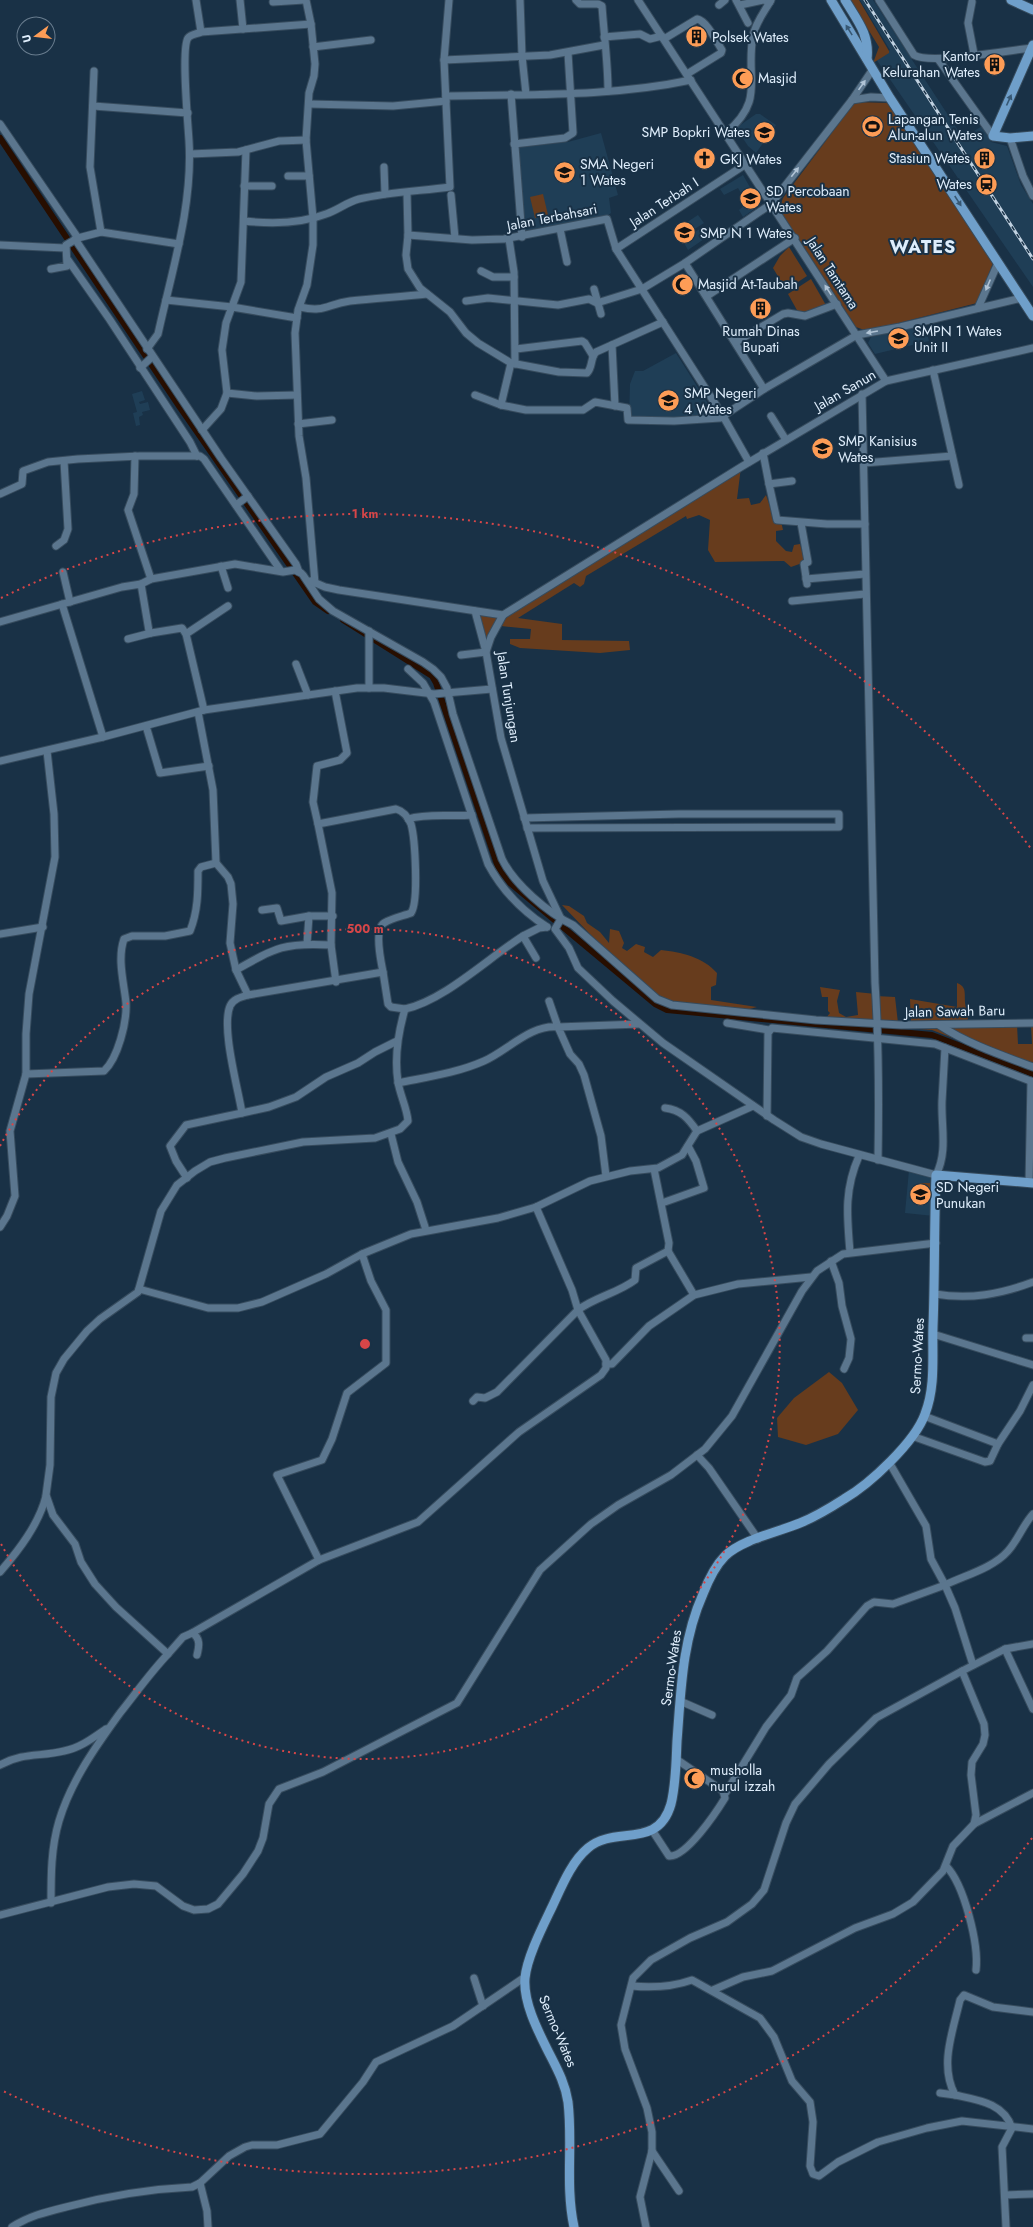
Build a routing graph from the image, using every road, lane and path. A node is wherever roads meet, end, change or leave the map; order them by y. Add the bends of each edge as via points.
1 (196, 0) edge
2 (240, 0) edge
3 (305, 0) edge
4 (449, 0) edge
5 (520, 0) edge
6 (576, 0) edge
7 (638, 0) edge
8 (725, 0) edge
9 (831, 0) edge
10 (845, 0) edge
11 (879, 0) edge
12 (1011, 0) edge
13 (771, 1) edge
14 (273, 2) dead end
15 (741, 2) edge
16 (972, 2) dead end
17 (719, 5) dead end
18 (1033, 10) edge
19 (748, 23) dead end
20 (311, 24) junction
21 (243, 29) junction
22 (201, 32) junction
23 (604, 37) junction
24 (663, 37) junction
25 (371, 40) dead end
26 (604, 45) junction
27 (313, 47) junction
28 (1033, 48) edge
29 (568, 53) junction
30 (974, 54) junction
31 (522, 56) junction
32 (867, 59) junction
33 (938, 59) junction
34 (444, 60) junction
35 (873, 69) junction
36 (94, 71) dead end
37 (689, 77) junction
38 (608, 91) junction
39 (570, 92) junction
40 (511, 94) junction
41 (526, 94) junction
42 (446, 98) junction
43 (890, 98) junction
44 (852, 100) junction
45 (308, 104) junction
46 (93, 106) junction
47 (188, 113) junction
48 (0, 124) edge
49 (726, 133) junction
50 (993, 136) junction
51 (1033, 136) edge
52 (1010, 138) junction
53 (306, 140) junction
54 (514, 144) junction
55 (246, 150) junction
56 (190, 154) junction
57 (746, 164) junction
58 (384, 167) dead end
59 (288, 176) dead end
60 (309, 176) junction
61 (244, 186) junction
62 (272, 186) dead end
63 (451, 191) junction
64 (1032, 192) edge
65 (407, 193) junction
66 (385, 194) junction
67 (771, 204) junction
68 (313, 218) junction
69 (244, 221) junction
70 (560, 230) junction
71 (101, 232) junction
72 (408, 235) junction
73 (522, 237) junction
74 (455, 238) junction
75 (795, 238) junction
76 (75, 239) junction
77 (509, 239) junction
78 (179, 244) junction
79 (0, 245) edge
80 (65, 247) junction
81 (616, 249) junction
82 (68, 260) junction
83 (568, 262) dead end
84 (685, 263) junction
85 (998, 263) junction
86 (51, 269) dead end
87 (481, 271) dead end
88 (514, 276) junction
89 (594, 288) dead end
90 (642, 289) junction
91 (427, 294) junction
92 (707, 296) junction
93 (1022, 298) junction
94 (166, 300) junction
95 (466, 301) dead end
96 (515, 301) junction
97 (598, 302) junction
98 (837, 304) junction
99 (232, 307) junction
100 (300, 307) junction
101 (978, 308) junction
102 (601, 314) dead end
103 (1033, 316) edge
104 (296, 318) junction
105 (663, 322) junction
106 (857, 334) junction
107 (736, 342) junction
108 (612, 345) junction
109 (1033, 348) edge
110 (147, 349) junction
111 (516, 349) junction
112 (593, 356) junction
113 (147, 361) junction
114 (513, 364) junction
115 (933, 370) junction
116 (886, 381) junction
117 (764, 389) junction
118 (227, 393) junction
119 (862, 394) junction
120 (297, 395) junction
121 (475, 395) dead end
122 (501, 405) junction
123 (615, 406) junction
124 (723, 416) junction
125 (771, 416) dead end
126 (332, 420) dead end
127 (298, 424) junction
128 (202, 430) junction
129 (786, 440) junction
130 (763, 453) junction
131 (135, 456) junction
132 (197, 456) junction
133 (952, 456) junction
134 (64, 461) junction
135 (749, 462) junction
136 (864, 463) junction
137 (792, 481) dead end
138 (769, 484) junction
139 (958, 485) dead end
140 (0, 494) edge
141 (247, 496) junction
142 (238, 504) junction
143 (801, 523) junction
144 (865, 524) junction
145 (56, 546) dead end
146 (221, 566) junction
147 (63, 572) dead end
148 (293, 572) junction
149 (865, 574) junction
150 (151, 579) junction
151 (315, 583) junction
152 (141, 584) junction
153 (228, 588) dead end
154 (865, 594) junction
155 (792, 601) dead end
156 (70, 602) junction
157 (62, 604) junction
158 (228, 606) dead end
159 (475, 611) junction
160 (503, 615) junction
161 (0, 622) edge
162 (369, 632) junction
163 (151, 633) junction
164 (186, 634) junction
165 (128, 639) dead end
166 (486, 652) junction
167 (461, 655) dead end
168 (296, 664) dead end
169 (408, 669) dead end
170 (369, 688) junction
171 (492, 689) junction
172 (335, 691) junction
173 (432, 694) junction
174 (448, 694) junction
175 (308, 695) junction
176 (201, 711) junction
177 (146, 726) junction
178 (103, 737) junction
179 (47, 751) junction
180 (0, 761) edge
181 (209, 766) junction
182 (751, 814) junction
183 (472, 815) junction
184 (524, 818) junction
185 (408, 820) junction
186 (318, 824) junction
187 (527, 828) junction
188 (751, 828) junction
189 (216, 863) junction
190 (262, 910) dead end
191 (309, 916) junction
192 (333, 916) junction
193 (558, 926) junction
194 (43, 927) junction
195 (547, 927) junction
196 (0, 934) edge
197 (523, 936) junction
198 (307, 944) junction
199 (331, 946) junction
200 (536, 958) dead end
201 (236, 970) junction
202 (383, 972) junction
203 (336, 982) junction
204 (248, 995) junction
205 (549, 1001) dead end
206 (405, 1009) junction
207 (1033, 1023) edge
208 (639, 1024) junction
209 (727, 1024) dead end
210 (878, 1025) junction
211 (939, 1025) junction
212 (558, 1027) junction
213 (769, 1030) junction
214 (878, 1037) junction
215 (397, 1041) junction
216 (946, 1048) junction
217 (987, 1051) junction
218 (983, 1061) junction
219 (1033, 1067) edge
220 (26, 1074) junction
221 (1032, 1081) edge
222 (398, 1083) junction
223 (753, 1106) junction
224 (665, 1108) dead end
225 (242, 1113) junction
226 (767, 1116) junction
227 (696, 1131) junction
228 (391, 1134) junction
229 (688, 1146) junction
230 (859, 1156) junction
231 (878, 1160) junction
232 (654, 1169) junction
233 (936, 1175) junction
234 (606, 1176) junction
235 (187, 1178) junction
236 (1031, 1183) edge
237 (662, 1203) junction
238 (536, 1207) junction
239 (0, 1227) edge
240 (426, 1230) junction
241 (936, 1243) junction
242 (668, 1251) junction
243 (850, 1252) junction
244 (362, 1254) junction
245 (831, 1261) junction
246 (811, 1277) junction
247 (1032, 1283) edge
248 (140, 1289) junction
249 (1033, 1292) edge
250 (935, 1294) junction
251 (694, 1295) junction
252 (578, 1310) junction
253 (933, 1334) junction
254 (606, 1364) junction
255 (1033, 1365) edge
256 (844, 1369) dead end
257 (1033, 1385) edge
258 (473, 1400) dead end
259 (924, 1416) junction
260 (912, 1436) junction
261 (998, 1444) junction
262 (698, 1455) junction
263 (889, 1462) junction
264 (46, 1496) junction
265 (1033, 1514) edge
266 (758, 1539) junction
267 (319, 1560) junction
268 (0, 1572) edge
269 (945, 1585) junction
270 (192, 1633) junction
271 (1033, 1644) edge
272 (1005, 1649) junction
273 (168, 1654) junction
274 (197, 1655) dead end
275 (973, 1665) junction
276 (962, 1671) junction
277 (680, 1701) junction
278 (1033, 1709) edge
279 (712, 1715) dead end
280 (109, 1727) junction
281 (676, 1759) junction
282 (0, 1765) edge
283 (1033, 1793) edge
284 (725, 1794) junction
285 (974, 1824) junction
286 (652, 1830) junction
287 (946, 1866) junction
288 (51, 1903) junction
289 (0, 1915) edge
290 (976, 1970) dead end
291 (525, 1977) junction
292 (474, 1978) dead end
293 (632, 1986) junction
294 (713, 1990) junction
295 (484, 2006) junction
296 (1033, 2012) edge
297 (940, 2093) dead end
298 (955, 2095) junction
299 (1012, 2128) junction
300 (1033, 2129) edge
301 (652, 2151) junction
302 (200, 2183) junction
303 (678, 2191) dead end
304 (1033, 2194) edge
305 (1005, 2195) junction
306 (12, 2227) edge
307 (208, 2227) edge
308 (574, 2227) edge
309 (646, 2227) edge
310 (1006, 2227) edge

1 - 22 street
2 - 21 street
3 - 14 street
3 - 20 street
4 - 34 street
5 - 31 street
6 - 23 street via 580,4 602,6
7 - 24 street, Jalan Tamtama
8 - 17 street
32 -> 9 main road
10 - 32 main road via 865,33
11 - 33 street via 914,55
12 - 18 main road
13 - 15 street
13 - 49 street via 753,35 750,105 743,117
15 - 19 street
16 - 30 street via 968,22
20 - 21 street
20 - 27 street
21 - 22 street
22 - 47 street via 191,35 186,43
23 - 24 street via 640,34 650,39
23 - 26 street
24 - 37 street, Jalan Tamtama
24 - 37 street via 697,19 715,39 722,50 721,53
25 - 27 street
26 - 29 street
26 - 38 street via 609,68
27 - 45 street via 314,76
28 - 30 street
50 -> 28 main road
29 - 31 street
29 - 39 street
30 - 33 street
31 - 34 street
31 - 41 street
32 - 35 main road
33 - 50 street
34 - 42 street
35 - 43 main road
44 -> 35 street
36 - 46 street
37 - 38 street via 644,89
37 - 49 street, Jalan Tamtama
38 - 39 street
39 - 41 street
39 - 54 street via 571,135 565,138
40 - 41 street
40 - 42 street
40 - 54 street
42 - 45 street via 393,106
42 - 63 street
43 - 44 street via 870,97
43 -> 85 main road
67 -> 44 street
45 - 53 street
46 - 47 street
46 - 71 street via 90,167
47 - 56 street
48 - 76 street
49 - 57 street, Jalan Tamtama
50 - 52 main road
51 - 52 main road
52 - 64 street
53 - 55 street via 279,140
53 - 60 street
54 - 73 street
55 - 56 street
55 - 61 street
56 - 78 street via 188,200
57 - 67 street, Jalan Tamtama
57 - 81 street, Jalan Terbah I
58 - 66 street
59 - 60 street
60 - 68 street
61 - 62 street
61 - 69 street
63 - 65 street
63 - 74 street
65 - 66 street
65 - 72 street
66 - 68 street via 349,202
67 - 75 street, Jalan Tamtama
67 - 84 street
68 - 69 street via 272,223
68 - 100 street via 311,262
69 - 99 street via 240,282
70 - 73 street, Jalan Terbahsari
70 - 81 street, Jalan Terbahsari via 607,219
70 - 83 street
71 - 76 street
71 - 78 street
72 - 74 street, Jalan Terbahsari
72 - 91 street via 408,269 415,282
73 - 77 street, Jalan Terbahsari
74 - 77 street, Jalan Terbahsari
75 - 92 street
98 -> 75 street, Jalan Tamtama
76 - 80 street
76 - 110 street
77 - 88 street
78 - 94 street
79 - 80 street
80 - 82 street
81 - 90 street, Jalan Terbahsari
82 - 86 street via 65,267
82 - 113 street via 110,320
84 - 90 street
84 - 92 street
85 - 93 main road
85 -> 101 street
87 - 88 street via 494,277
88 - 96 street
89 - 97 street
90 - 97 street
90 - 105 street, Jalan Terbahsari
91 - 100 street via 350,301 316,310
91 - 114 street via 450,312 478,343
92 - 107 street
93 - 101 street
93 - 103 main road
94 - 99 street
94 - 110 street via 158,334
95 - 96 street via 488,298
96 - 97 street via 548,305 589,299
96 - 111 street
97 - 102 street
98 - 106 street, Jalan Tamtama
98 - 107 street via 805,316 782,314
99 - 104 street
99 - 118 street via 222,350
100 - 104 street
101 -> 106 street via 900,327
104 - 120 street
105 - 108 street
105 - 124 street, Jalan Terbahsari
106 - 116 street, Jalan Tamtama
106 - 117 street
107 - 117 street
108 - 112 street
108 - 123 street
109 - 115 street, Jalan Sanun
110 - 113 street
111 - 112 street via 582,341
111 - 114 street
112 - 114 street via 591,369 585,373 560,372
113 - 128 street
113 - 132 street
114 - 122 street
115 - 116 street, Jalan Sanun
115 - 133 street
116 - 119 street, Jalan Sanun
117 - 124 street
118 - 120 street via 257,396
118 - 128 street via 220,408
119 - 129 street, Jalan Sanun
119 - 136 street
120 - 127 street
121 - 122 street
122 - 123 street via 526,410 583,410 594,402
123 - 124 street via 627,408 628,420 697,420 717,419
124 - 135 street, Jalan Terbahsari
125 - 129 street
126 - 127 street
127 - 151 street via 306,478
128 - 141 street
129 - 130 street, Jalan Sanun
130 - 135 street, Jalan Sanun
130 - 138 street
131 - 132 street
131 - 134 street
131 - 150 street via 134,494 128,510
132 - 142 street via 204,459
133 - 136 street
133 - 139 street
134 - 140 street via 48,462 23,470 22,484
134 - 145 street via 68,530 64,540
135 - 160 street, Jalan Tunjungan
136 - 144 street
137 - 138 street
138 - 143 street via 776,520
141 - 142 street
141 - 148 street via 296,564
142 - 148 street
143 - 144 street
143 - 149 street via 808,563 804,564 807,582
144 - 149 street
146 - 148 street via 241,564
146 - 150 street
146 - 153 street
147 - 156 street
148 - 151 street
148 - 162 street via 333,611
149 - 154 street
150 - 152 street
151 - 159 street via 339,590
152 - 156 street
152 - 163 street via 147,627
154 - 155 street
154 - 210 street
156 - 157 street
157 - 161 street
157 - 178 street
158 - 164 street
159 - 160 street
159 - 166 street
160 - 166 street, Jalan Tunjungan
162 - 170 street
162 - 174 street via 433,669 441,677
163 - 164 street via 182,628
163 - 165 street
164 - 176 street
166 - 167 street
166 - 171 street, Jalan Tunjungan
168 - 175 street
169 - 173 street
170 - 172 street
170 - 173 street
171 - 174 street
171 - 184 street, Jalan Tunjungan via 501,738
172 - 175 street
172 - 186 street via 347,753 340,760 317,766 313,802
173 - 174 street
173 - 183 street
174 - 193 street via 504,865 519,885
175 - 176 street
176 - 177 street
176 - 181 street
177 - 178 street
177 - 181 street via 160,773
178 - 179 street
179 - 180 street
179 - 194 street via 54,814 55,857
181 - 189 street via 216,812
182 - 184 street
182 - 188 street
182 - 188 street via 839,814 839,827
183 - 185 street via 423,815
183 - 195 street via 488,864 499,884 522,908
184 - 187 street, Jalan Tunjungan
185 - 186 street via 400,811 390,809
185 - 202 street via 411,824 415,864 415,906 412,913 384,923 380,927 379,946
186 - 192 street via 332,893
187 - 188 street
187 - 193 street, Jalan Tunjungan
189 - 201 street via 231,884 233,904 230,943
189 - 220 street via 201,867 198,871 198,901 190,931 166,936 132,936 124,939 122,981 126,1009 119,1048 110,1066 104,1071
190 - 191 street via 277,908 281,921
191 - 192 street
191 - 198 street
192 - 199 street
193 - 195 street
193 - 208 street via 578,968
193 - 210 street, Jalan Sawah Baru via 573,925 657,999 672,1006
194 - 196 street
194 - 220 street via 29,994
195 - 197 street
197 - 200 street
197 - 206 street via 437,995
198 - 199 street
198 - 201 street via 275,949
199 - 203 street
201 - 204 street
202 - 203 street
202 - 206 street via 388,1004 391,1007
203 - 204 street
204 - 225 street via 238,998 230,1005 228,1035
205 - 212 street
206 - 215 street
207 - 211 street, Jalan Sawah Baru
208 - 212 street
208 - 223 street
209 - 213 street
210 - 211 street, Jalan Sawah Baru
210 - 214 street
211 - 217 street
212 - 222 street via 545,1027 484,1061
212 - 234 street via 570,1054 584,1075 601,1136
213 - 214 street via 776,1028
213 - 226 street
214 - 216 street via 935,1044
214 - 231 street
215 - 222 street
215 - 225 street via 326,1077 296,1097
216 - 218 street
216 - 233 street via 942,1102 943,1153 942,1164
217 - 218 street
217 - 219 street
218 - 221 street
220 - 239 street via 10,1131 15,1196
221 - 236 street
222 - 228 street via 408,1121 400,1130
223 - 226 street
223 - 227 street
224 - 227 street via 676,1109 683,1114
225 - 235 street via 186,1125 170,1146
226 - 230 street via 801,1137
227 - 229 street
228 - 235 street via 375,1138 303,1142 252,1152 210,1162
228 - 240 street via 398,1162 417,1202
229 - 232 street via 677,1159
229 - 237 street via 696,1161 704,1188
230 - 231 street
230 - 243 street via 852,1172 846,1203
231 - 233 street
232 - 234 street
232 - 237 street
233 - 236 main road
233 - 241 main road, Sermo-Wates
234 - 238 street via 573,1188
235 - 248 street via 177,1185 161,1211
237 - 242 street
238 - 240 street via 482,1222
238 - 252 street
240 - 244 street via 396,1239
241 - 243 street
241 - 250 main road, Sermo-Wates
242 - 251 street
242 - 252 street via 636,1268 635,1280 629,1285 590,1300
243 - 245 street
244 - 248 street via 292,1290 238,1308 208,1308
244 - 267 street via 371,1281 387,1312 386,1363 346,1393 332,1439 322,1460 277,1475
245 - 246 street
245 - 256 street via 839,1283 851,1339 849,1358
246 - 251 street via 738,1284
246 - 262 street via 732,1416
247 - 249 street
247 - 250 street via 985,1296 950,1297
248 - 264 street via 87,1331 56,1373 51,1397 50,1465
250 - 253 main road, Sermo-Wates
251 - 254 street via 649,1326 612,1364
252 - 254 street
252 - 258 street via 497,1392
253 - 255 street
253 - 259 main road, Sermo-Wates via 932,1384
254 - 267 street via 601,1375 519,1432 418,1522
257 - 261 street via 1020,1411
259 - 260 main road, Sermo-Wates
259 - 261 street
260 - 261 street via 988,1462 992,1460
260 - 263 main road, Sermo-Wates
262 - 266 street
262 - 288 street via 671,1475 618,1505 591,1524 540,1570 457,1703 323,1772 279,1790 269,1804 258,1851 244,1874 218,1904 208,1909 194,1910 183,1906 156,1886 134,1884 108,1887
263 - 266 main road, Sermo-Wates via 856,1492 825,1511
263 - 269 street via 926,1526 931,1559
264 - 268 street via 43,1510 31,1530
264 - 273 street via 53,1515 76,1544 81,1562 95,1584 116,1608
265 - 269 street via 1010,1549 998,1561
266 - 277 main road, Sermo-Wates via 735,1548 725,1556 709,1579 686,1641
267 - 270 street
269 - 275 street via 956,1608
269 - 284 street via 893,1604 874,1602 867,1606 827,1651 797,1678 791,1695 766,1727
270 - 273 street via 183,1637
270 - 274 street via 198,1638
271 - 272 street
272 - 275 street
272 - 278 street
273 - 280 street
275 - 276 street
276 - 285 street via 984,1724 985,1735 983,1744 972,1762 976,1815
276 - 293 street via 876,1718 829,1764 795,1804 764,1890 752,1904 727,1922 690,1938 651,1960 633,1978
277 - 279 street
277 - 281 main road, Sermo-Wates
280 - 282 street via 84,1744 64,1751 14,1757
280 - 288 street via 76,1780 59,1821 51,1872
281 - 284 street via 704,1776
281 - 286 main road, Sermo-Wates via 670,1806 663,1821
283 - 285 street
284 - 286 street via 715,1814 693,1841 674,1856 669,1856
285 - 287 street via 953,1846
286 - 291 main road, Sermo-Wates via 597,1843 587,1849 563,1885 546,1920
287 - 290 street via 953,1874 965,1905 978,1957
287 - 294 street via 913,1902 893,1914 855,1928 772,1971 743,1977
288 - 289 street
291 - 295 street
291 - 308 main road, Sermo-Wates via 530,2010 563,2080 568,2100 569,2200
292 - 295 street
293 - 294 street via 672,1986 692,1980
293 - 301 street via 627,1994 621,2025 625,2049 647,2108 652,2132
294 - 299 street via 760,2018 774,2037 792,2081 810,2102 813,2122 810,2166 813,2174 819,2176 838,2162 878,2142 927,2128 962,2121
295 - 302 street via 453,2026 376,2062 363,2082 320,2134 277,2145 245,2147 229,2156
296 - 298 street via 993,2007 966,1995 962,1996 947,2074
297 - 298 street
298 - 299 street via 988,2102 1005,2115
299 - 300 street
299 - 305 street via 1002,2147
301 - 303 street
301 - 309 street via 640,2197
302 - 306 street via 192,2187 133,2192 82,2202 32,2215
302 - 307 street
304 - 305 street
305 - 310 street

